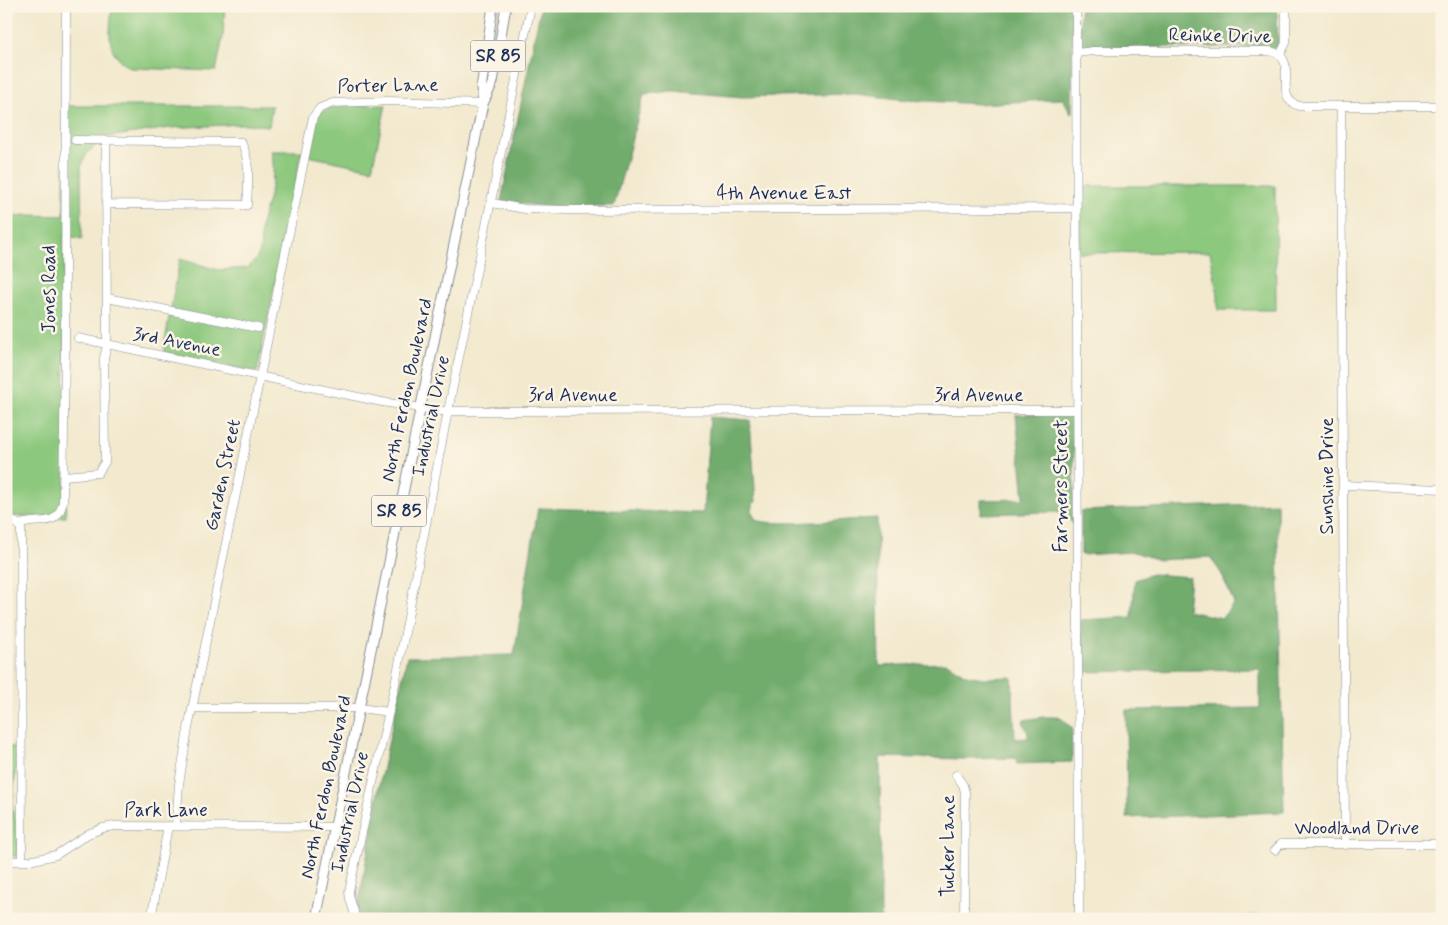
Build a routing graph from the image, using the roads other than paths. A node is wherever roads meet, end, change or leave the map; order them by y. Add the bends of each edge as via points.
1 (66, 6) edge
2 (494, 6) edge
3 (506, 6) edge
4 (531, 6) edge
5 (1076, 6) edge
6 (1286, 6) edge
7 (1077, 53) junction
8 (1280, 55) junction
9 (483, 104) junction
10 (1341, 106) junction
11 (1442, 106) edge
12 (310, 132) joint
13 (75, 140) dead end
14 (106, 141) junction
15 (492, 203) junction
16 (106, 204) junction
17 (1076, 208) junction
18 (107, 298) junction
19 (258, 328) dead end
20 (78, 338) dead end
21 (107, 345) junction
22 (260, 376) junction
23 (420, 408) junction
24 (1077, 410) junction
25 (448, 411) junction
26 (64, 476) junction
27 (1344, 485) junction
28 (1442, 489) edge
29 (6, 522) edge
30 (19, 525) junction
31 (192, 708) junction
32 (359, 708) junction
33 (389, 712) junction
34 (956, 775) dead end
35 (172, 826) junction
36 (334, 827) junction
37 (1442, 844) edge
38 (1345, 845) junction
39 (1276, 850) dead end
40 (6, 861) edge
41 (22, 861) junction
42 (151, 919) edge
43 (316, 919) edge
44 (355, 919) edge
45 (964, 919) edge
46 (1079, 919) edge

1 - 26 street, Jones Road
2 - 9 main road, North Ferdon Boulevard / SR 85 via 481,90
3 - 9 main road, North Ferdon Boulevard / SR 85 via 493,82
4 - 15 street, Industrial Drive
5 - 7 street, Farmers Street
6 - 8 street via 1286,43
7 - 8 street, Reinke Drive via 1270,51
7 - 17 street, Farmers Street
8 - 10 street, Reinke Drive via 1285,60 1287,94 1293,104
9 - 12 street, Porter Lane via 333,103 313,116
9 - 23 main road, North Ferdon Boulevard / SR 85
10 - 11 street, Reinke Drive
10 - 27 street, Sunshine Drive
12 - 22 street, Garden Street
13 - 14 street
14 - 16 street
14 - 16 street via 241,142 248,160 247,204
15 - 17 street, 4th Avenue East via 525,209 568,210
15 - 25 street, Industrial Drive
16 - 18 street
17 - 24 street, Farmers Street
18 - 19 street
18 - 21 street
20 - 21 street, 3rd Avenue
21 - 22 street, 3rd Avenue
21 - 26 street via 104,358 105,462 98,473
22 - 23 street, 3rd Avenue
22 - 31 street, Garden Street
23 - 25 street, 3rd Avenue
23 - 32 main road, North Ferdon Boulevard / SR 85
24 - 25 street, 3rd Avenue
24 - 46 street, Farmers Street
25 - 33 street, Industrial Drive
26 - 30 street, Jones Road via 63,502 58,515 49,521
27 - 28 street
27 - 38 street, Sunshine Drive
29 - 30 street, Jones Road
30 - 41 street
31 - 32 street
31 - 35 street, Garden Street
32 - 33 street
32 - 36 main road, North Ferdon Boulevard / SR 85
33 - 44 street, Industrial Drive via 349,891
34 - 45 street, Tucker Lane via 963,785 966,803
35 - 36 street, Park Lane
35 - 41 street, Park Lane via 103,828 56,855
35 - 42 street, Garden Street
36 - 43 main road, North Ferdon Boulevard / SR 85
37 - 38 street, Woodland Drive
38 - 39 street, Woodland Drive via 1281,844
40 - 41 street, Park Lane

